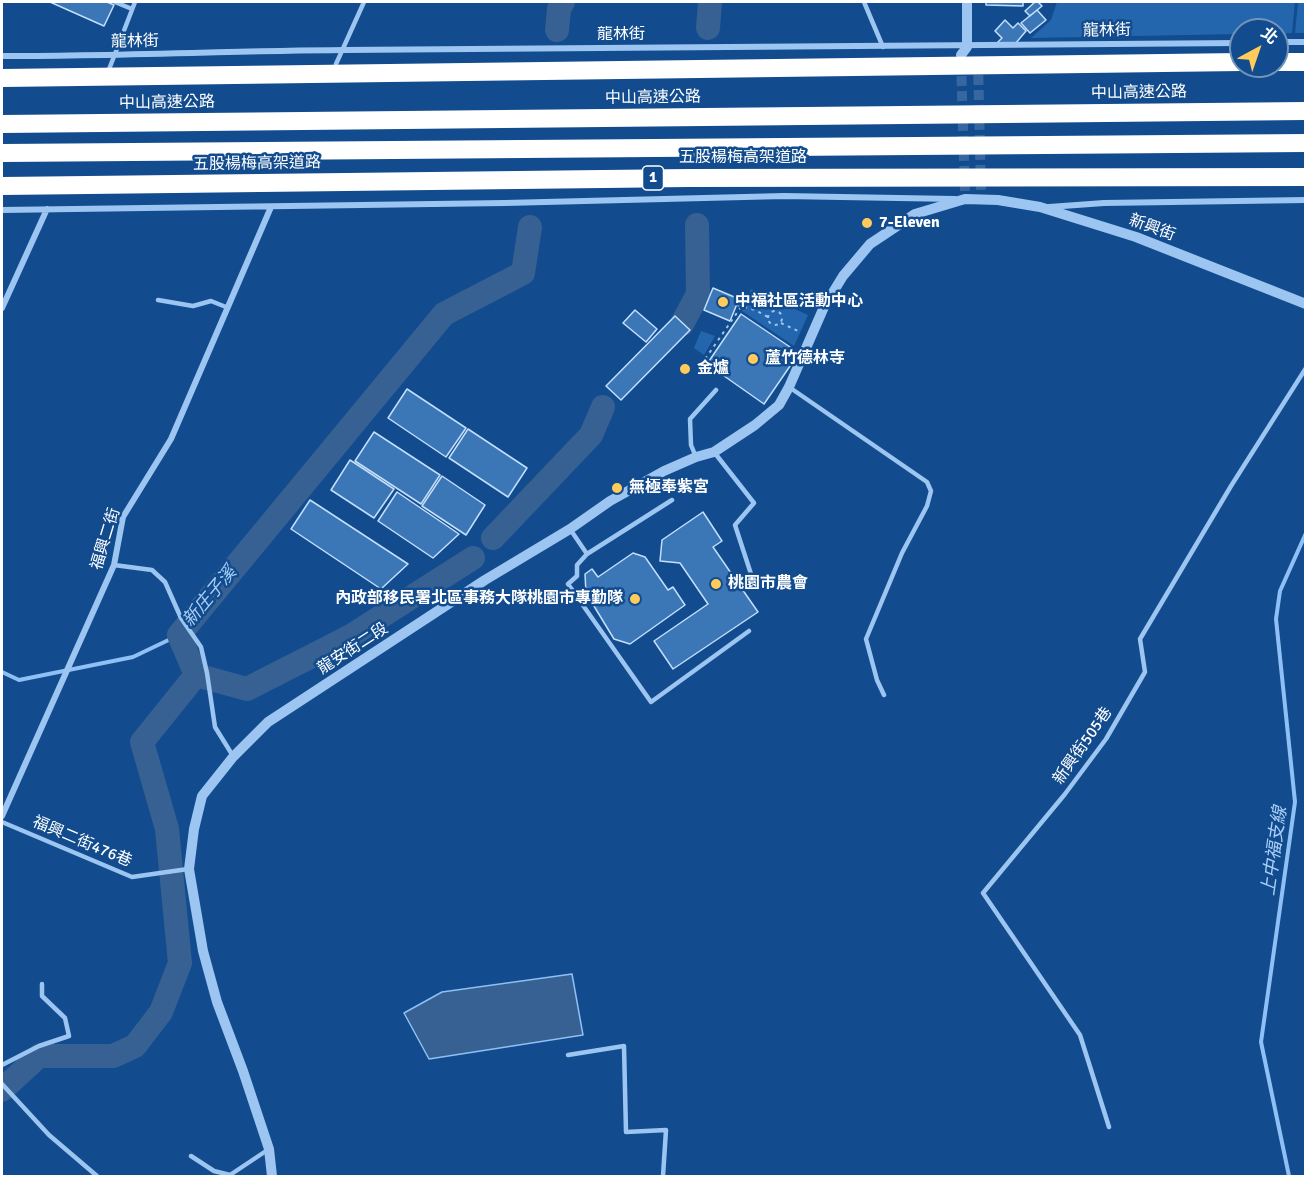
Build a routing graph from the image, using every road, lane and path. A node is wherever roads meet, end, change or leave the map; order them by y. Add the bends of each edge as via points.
1 (115, 2) edge
2 (135, 2) edge
3 (364, 2) edge
4 (864, 2) edge
5 (967, 2) edge
6 (132, 9) junction
7 (1289, 42) edge
8 (1305, 42) edge
9 (1229, 43) edge
10 (883, 47) junction
11 (342, 50) junction
12 (964, 51) junction
13 (2, 56) edge
14 (113, 56) junction
15 (978, 57) dead end
16 (1229, 62) edge
17 (1289, 62) edge
18 (1305, 62) edge
19 (336, 64) dead end
20 (2, 78) edge
21 (105, 79) dead end
22 (1305, 111) edge
23 (2, 122) edge
24 (1305, 143) edge
25 (2, 154) edge
26 (1305, 177) edge
27 (2, 186) edge
28 (965, 195) junction
29 (982, 195) joint
30 (1305, 200) edge
31 (271, 207) junction
32 (1040, 207) junction
33 (47, 209) junction
34 (2, 210) edge
35 (158, 300) dead end
36 (1305, 304) edge
37 (737, 306) dead end
38 (226, 307) junction
39 (741, 307) junction
40 (2, 308) edge
41 (768, 317) junction
42 (781, 323) junction
43 (811, 338) junction
44 (701, 365) dead end
45 (1305, 368) edge
46 (789, 387) junction
47 (716, 390) dead end
48 (714, 452) junction
49 (696, 457) junction
50 (672, 500) dead end
51 (570, 529) junction
52 (587, 554) junction
53 (114, 566) junction
54 (751, 574) dead end
55 (749, 631) dead end
56 (884, 695) dead end
57 (233, 756) junction
58 (2, 816) edge
59 (2, 822) edge
60 (185, 869) junction
61 (42, 984) dead end
62 (568, 1055) dead end
63 (2, 1065) edge
64 (2, 1084) edge
65 (1109, 1127) dead end
66 (269, 1149) junction
67 (191, 1156) dead end
68 (97, 1176) edge
69 (272, 1176) edge
70 (663, 1176) edge

1 - 6 lane
2 - 6 lane
3 - 11 lane
4 - 10 lane
5 - 12 street
6 - 14 lane
7 - 8 street
9 - 12 street, 龍林街
10 - 11 street, 龍林街
10 - 12 street, 龍林街
11 - 14 street, 龍林街
11 - 19 lane
12 - 15 street
13 - 14 street, 龍林街
14 - 21 lane
16 - 20 highway, bridge
17 - 18 highway
22 - 23 highway, 中山高速公路
24 - 25 highway, 1
26 - 27 highway, 五股楊梅高架道路 / 1, bridge via 689,178
28 - 29 street, 龍安街二段
28 - 31 street
28 - 43 street, 龍安街二段 via 915,214 870,244 843,276
29 - 32 street, 新興街
30 - 32 street
31 - 33 street
31 - 38 street, 福興二街
32 - 36 street, 新興街 via 1136,237
33 - 34 street
33 - 40 street
35 - 38 lane via 193,306 211,301
37 - 39 path
38 - 53 street, 福興二街 via 171,439 123,517
39 - 41 path
39 - 44 path
41 - 42 path via 772,325
41 - 42 path via 778,312
42 - 43 path
43 - 46 street, 龍安街二段
45 - 65 lane, 新興街505巷 via 1140,639 1145,672 1106,738 983,893 1080,1035
46 - 48 street, 龍安街二段 via 778,405 755,425
46 - 56 lane via 927,482 931,490 866,639 876,680
47 - 49 lane via 690,418 691,445
48 - 49 street, 龍安街二段
48 - 54 lane via 754,503 735,525
49 - 51 street, 龍安街二段 via 610,501
50 - 52 lane
51 - 52 lane
51 - 57 street, 龍安街二段 via 268,722
52 - 55 lane via 578,565 577,576 568,584 651,702
53 - 57 lane via 152,570 165,582 181,618 201,647 215,727
53 - 58 street, 福興二街
57 - 60 street, 龍安街二段 via 202,796
59 - 60 lane, 福興二街476巷 via 132,877
60 - 66 street, 龍安街二段 via 217,1002
61 - 63 lane via 42,996 65,1018 69,1036
62 - 70 lane via 624,1046 626,1132 666,1130
64 - 68 lane via 49,1136
66 - 67 lane via 230,1175 214,1171
66 - 69 street, 龍安街二段

